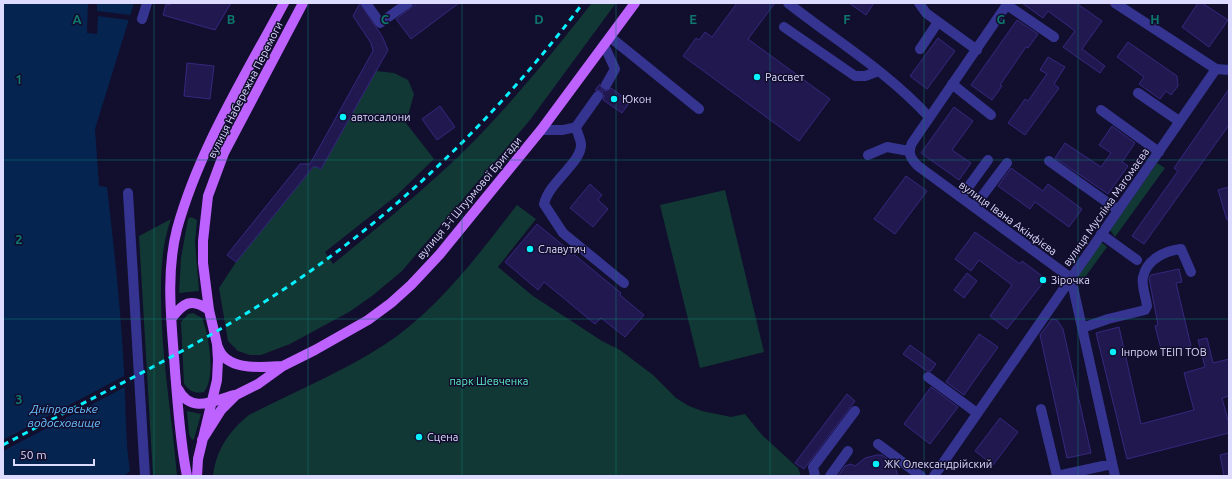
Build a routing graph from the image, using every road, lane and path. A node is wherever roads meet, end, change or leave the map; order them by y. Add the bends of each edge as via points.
1 (147, 3) edge
2 (284, 3) edge
3 (303, 3) edge
4 (366, 3) edge
5 (408, 3) edge
6 (635, 3) edge
7 (788, 3) edge
8 (919, 3) edge
9 (1115, 3) edge
10 (1008, 4) edge
11 (142, 19) dead end
12 (938, 22) junction
13 (784, 27) dead end
14 (1054, 37) dead end
15 (607, 41) junction
16 (920, 49) dead end
17 (977, 50) junction
18 (1216, 69) junction
19 (1229, 70) edge
20 (879, 71) junction
21 (952, 84) junction
22 (606, 85) dead end
23 (1138, 93) dead end
24 (598, 96) dead end
25 (699, 109) dead end
26 (1101, 110) dead end
27 (991, 114) dead end
28 (929, 117) junction
29 (1180, 121) junction
30 (576, 127) junction
31 (541, 130) junction
32 (909, 151) junction
33 (1159, 152) junction
34 (868, 155) dead end
35 (988, 160) dead end
36 (1049, 161) dead end
37 (1007, 163) dead end
38 (128, 193) dead end
39 (961, 198) junction
40 (974, 207) junction
41 (1118, 210) junction
42 (1101, 234) junction
43 (1137, 260) dead end
44 (1191, 272) dead end
45 (1071, 278) junction
46 (624, 283) dead end
47 (209, 310) junction
48 (172, 319) junction
49 (1082, 328) junction
50 (217, 344) junction
51 (283, 366) junction
52 (928, 377) dead end
53 (176, 385) junction
54 (236, 395) junction
55 (212, 402) junction
56 (855, 412) dead end
57 (977, 413) junction
58 (202, 440) junction
59 (1049, 443) dead end
60 (878, 444) dead end
61 (848, 451) dead end
62 (1112, 464) junction
63 (145, 476) edge
64 (187, 476) edge
65 (197, 476) edge
66 (815, 476) edge
67 (830, 476) edge
68 (921, 476) edge
69 (934, 476) edge
70 (1057, 476) edge
71 (1115, 476) edge

1 - 11 street
2 - 48 main road, вулиця Набережна Перемоги via 222,118 190,191 174,246
3 - 47 main road, вулиця Набережна Перемоги via 244,113 212,184 203,240
4 - 5 street via 380,23
6 - 15 main road, вулиця 3-ї Штурмової Бригади
7 - 20 street
8 - 12 street via 926,13
9 - 18 street
10 - 14 street
10 - 17 street
12 - 16 street
12 - 17 street
13 - 20 street via 854,76 865,76
15 - 22 street via 616,69
15 - 25 street
15 - 31 main road, вулиця 3-ї Штурмової Бригади
17 - 21 street
18 - 19 street
18 - 29 street, вулиця Мусліма Магомаєва
20 - 28 street via 911,97
21 - 27 street
21 - 28 street
23 - 29 street
24 - 30 street
26 - 33 street
28 - 32 street
29 - 33 street, вулиця Мусліма Магомаєва
30 - 31 street
30 - 46 street via 581,145 579,156 546,194 544,204 563,233
31 - 51 main road, вулиця 3-ї Штурмової Бригади via 440,254 392,303 368,320
32 - 34 street via 887,147
32 - 39 street, вулиця Івана Акінфієва via 918,166
33 - 41 street, вулиця Мусліма Магомаєва
35 - 39 street
36 - 41 street
37 - 40 street
38 - 63 street
39 - 40 street, вулиця Івана Акінфієва
40 - 45 street, вулиця Івана Акінфієва
41 - 42 street, вулиця Мусліма Магомаєва
42 - 43 street
42 - 45 street, вулиця Мусліма Магомаєва
44 - 49 street via 1182,249 1159,255 1152,261 1143,277 1147,306 1145,310
45 - 49 street
45 - 57 street, вулиця Мусліма Магомаєва
47 - 48 main road via 202,305 188,303 178,310
47 - 50 main road, вулиця Набережна Перемоги
48 - 53 main road, вулиця Набережна Перемоги
49 - 62 street
50 - 51 main road, вулиця 3-ї Штурмової Бригади via 225,357 241,365
50 - 55 main road, вулиця Набережна Перемоги via 217,380
51 - 54 main road, вулиця 3-ї Штурмової Бригади via 258,384
52 - 57 street
53 - 55 main road, вулиця 3-ї Штурмової Бригади via 186,400 192,403
53 - 64 main road, вулиця Набережна Перемоги
54 - 55 main road, вулиця 3-ї Штурмової Бригади
54 - 58 main road, вулиця 3-ї Штурмової Бригади via 221,410
55 - 58 main road, вулиця Набережна Перемоги
56 - 66 street via 813,467
57 - 69 street, вулиця Мусліма Магомаєва
58 - 65 main road, вулиця Набережна Перемоги
59 - 70 street via 1041,409
60 - 68 street
61 - 67 street
62 - 70 street
62 - 71 street

